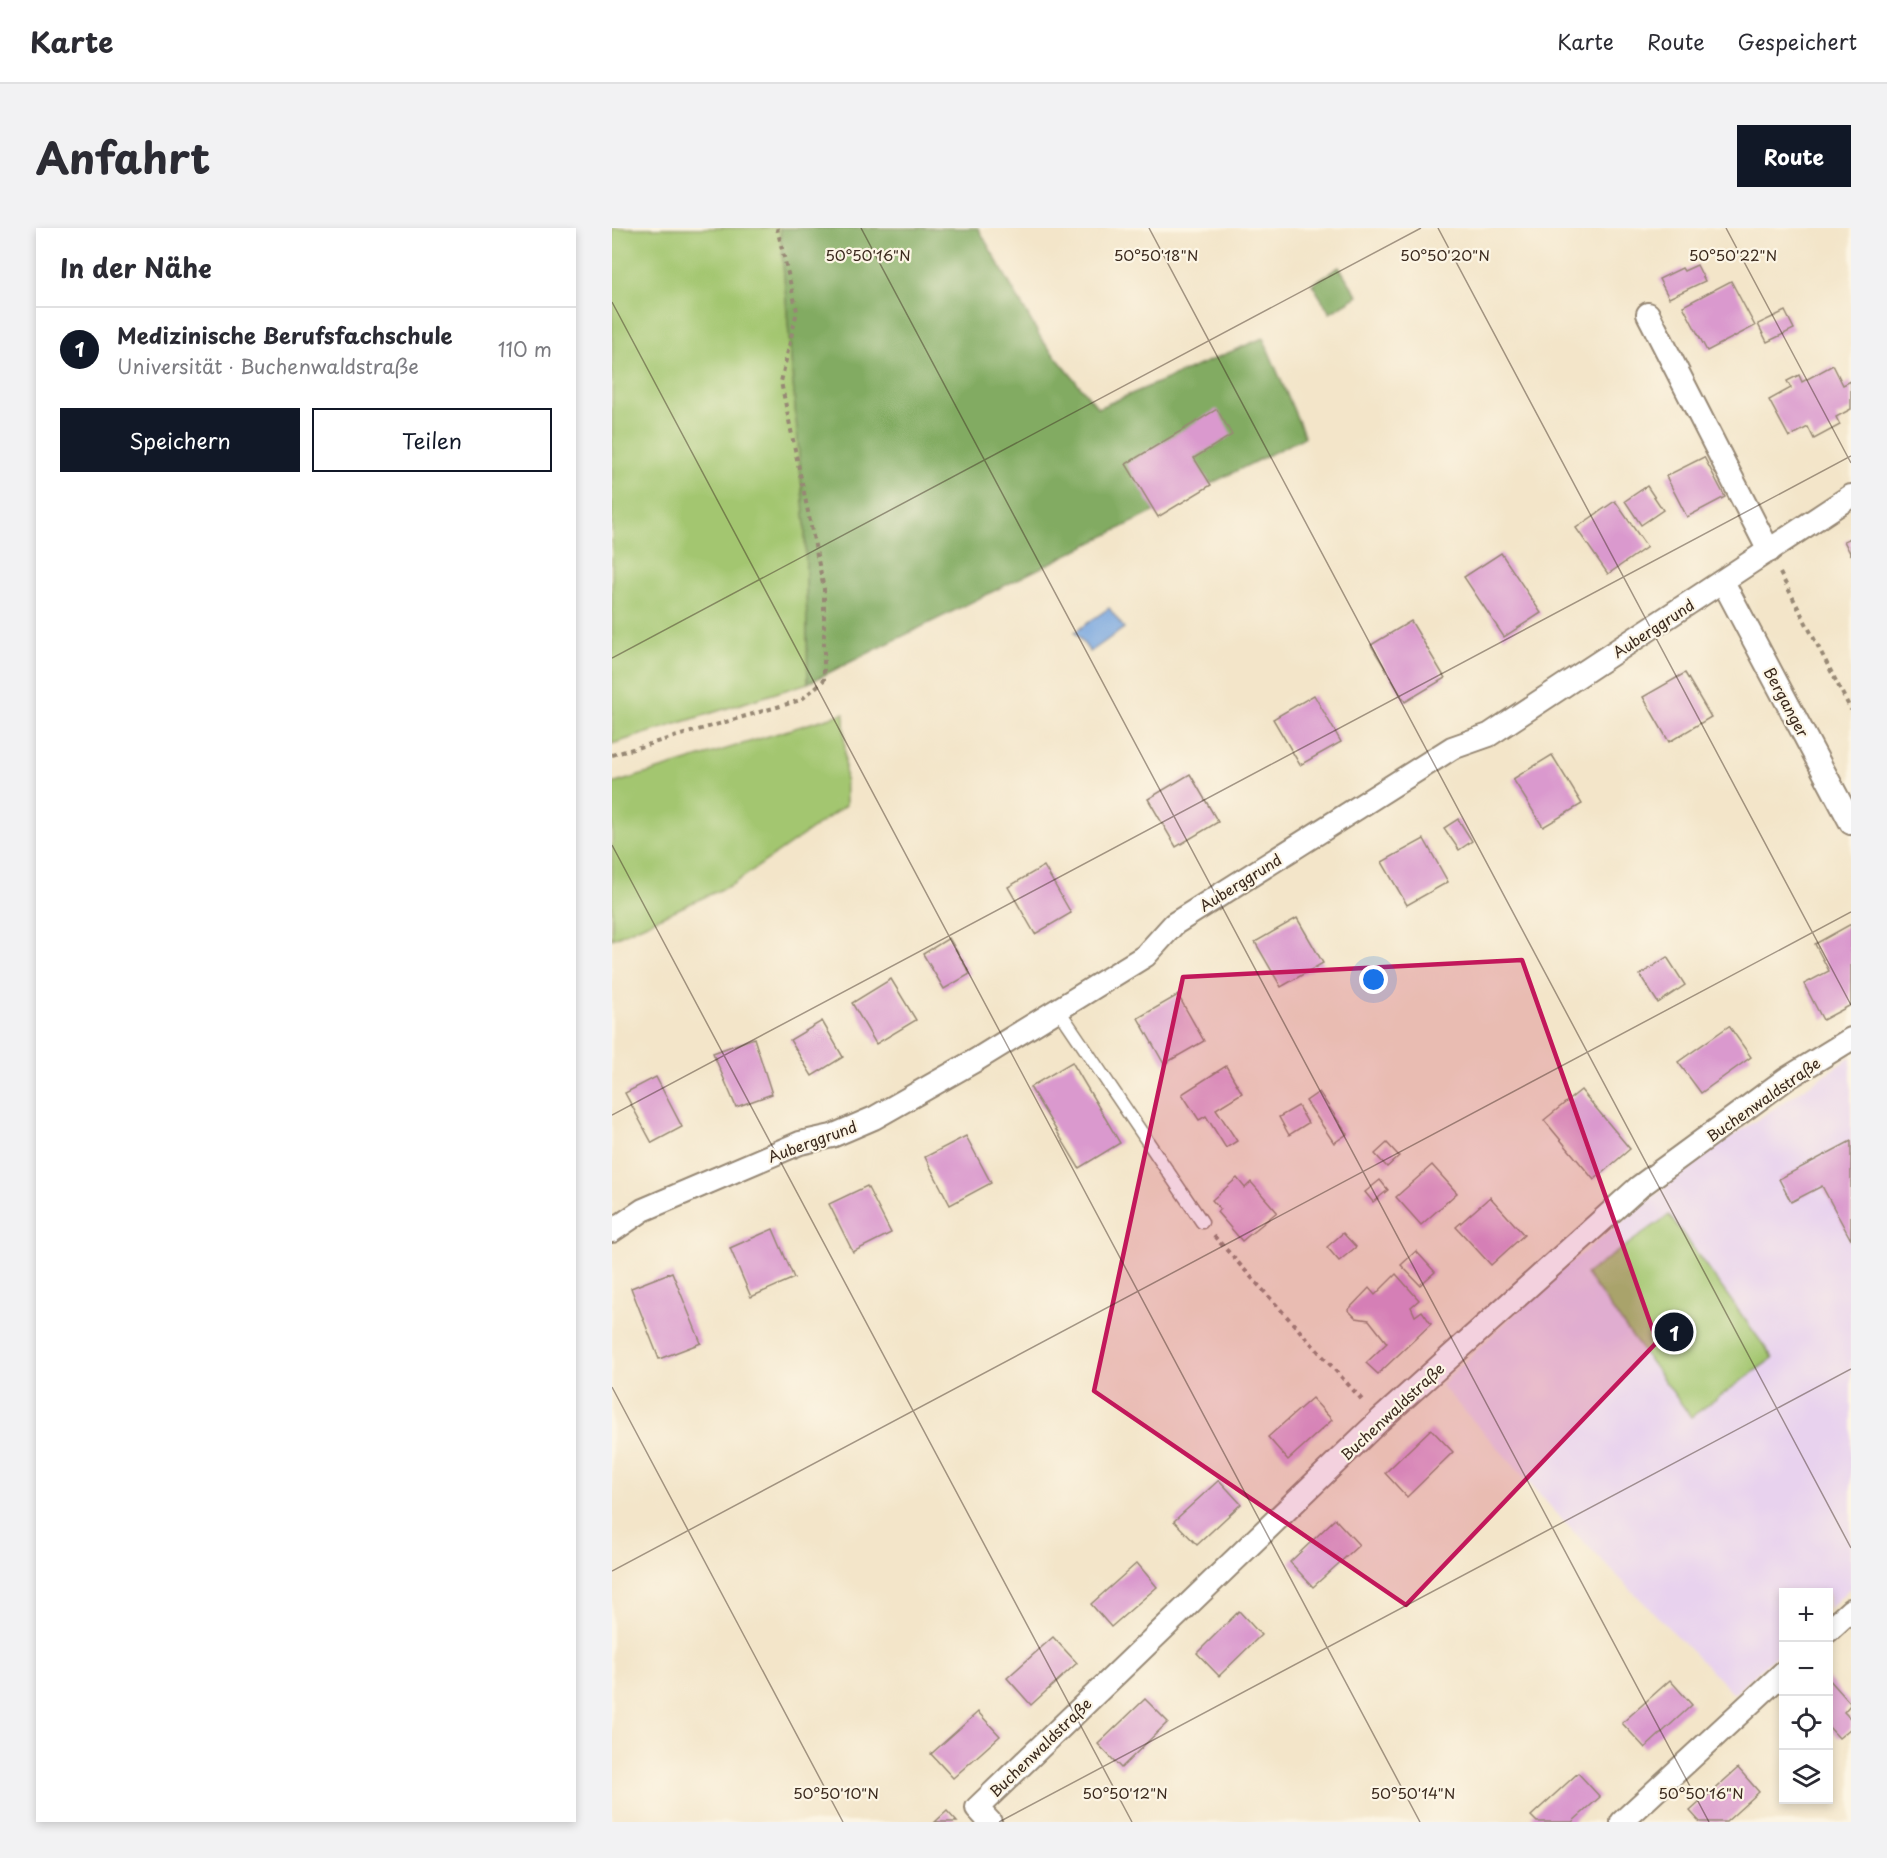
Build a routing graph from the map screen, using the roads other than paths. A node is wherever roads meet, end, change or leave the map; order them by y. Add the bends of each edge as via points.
1 (1648, 314) dead end
2 (1851, 496) edge
3 (1769, 551) junction
4 (1723, 582) junction
5 (1851, 823) edge
6 (1058, 1009) junction
7 (1851, 1039) edge
8 (1202, 1222) road end
9 (612, 1231) edge
10 (1851, 1610) edge
11 (1833, 1626) edge
12 (1779, 1677) edge
13 (990, 1822) edge
14 (1622, 1822) edge

1 - 3 street
2 - 3 street, Auberggrund
3 - 4 street, Auberggrund
4 - 5 street, Berganger
4 - 6 street, Auberggrund via 1489,735 1452,748 1174,924 1145,956
6 - 8 lane
6 - 9 street, Auberggrund via 874,1118 832,1136 800,1143 643,1210
7 - 13 street, Buchenwaldstraße via 1786,1079 1639,1187 1380,1420 977,1808
10 - 11 street
12 - 14 street

